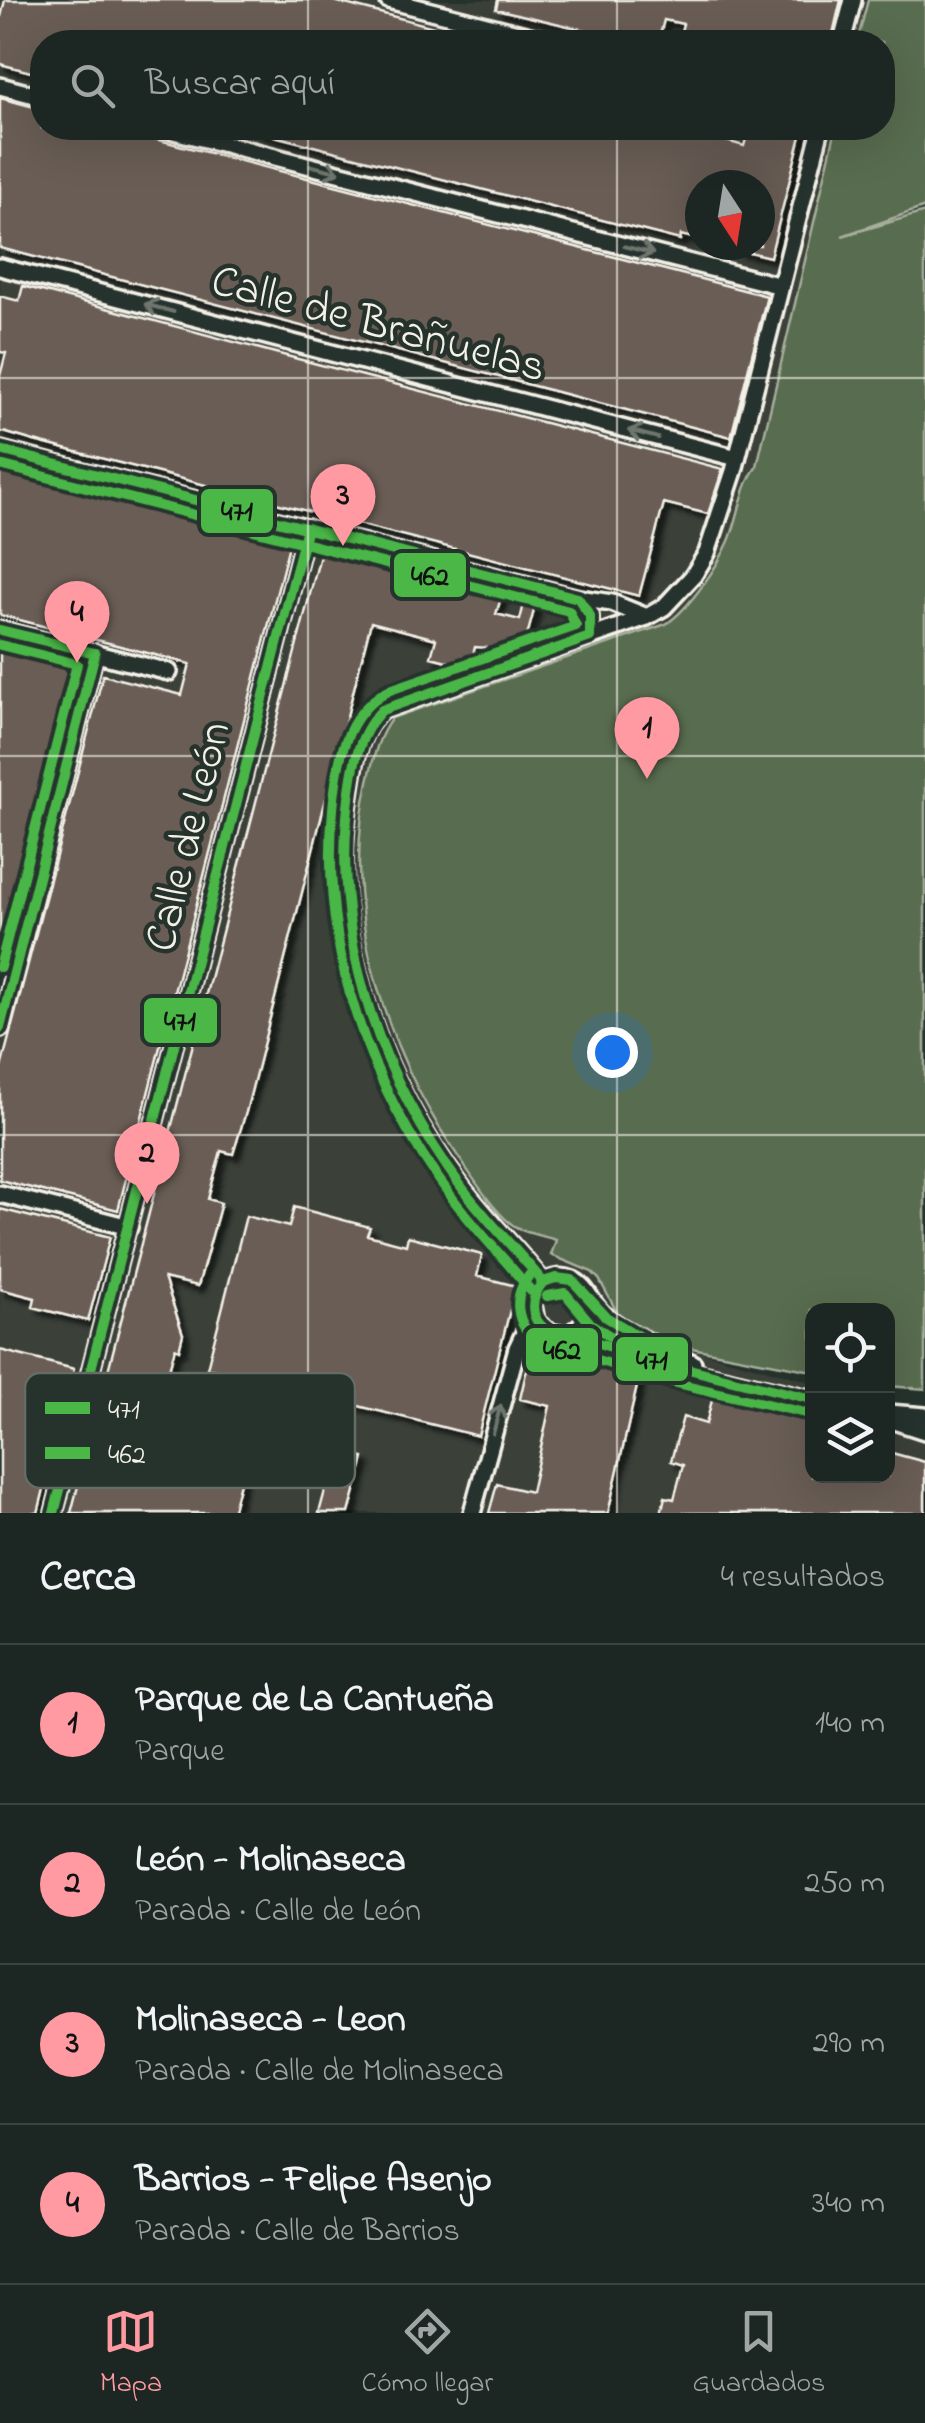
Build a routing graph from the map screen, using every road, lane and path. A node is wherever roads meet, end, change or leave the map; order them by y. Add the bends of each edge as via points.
1 (388, 0) edge
2 (853, 0) edge
3 (506, 30) edge
4 (845, 30) edge
5 (0, 86) edge
6 (30, 94) edge
7 (209, 140) edge
8 (818, 140) edge
9 (0, 267) edge
10 (781, 286) junction
11 (0, 450) edge
12 (737, 458) junction
13 (307, 528) junction
14 (578, 598) junction
15 (647, 617) junction
16 (0, 630) edge
17 (590, 636) junction
18 (94, 653) junction
19 (168, 672) dead end
20 (0, 1028) edge
21 (0, 1194) edge
22 (129, 1227) junction
23 (543, 1282) junction
24 (589, 1300) junction
25 (536, 1322) junction
26 (568, 1334) junction
27 (91, 1373) edge
28 (729, 1377) junction
29 (805, 1397) edge
30 (895, 1416) edge
31 (925, 1416) edge
32 (895, 1419) edge
33 (925, 1431) edge
34 (61, 1488) edge
35 (54, 1513) edge
36 (472, 1513) edge

1 - 3 street
2 - 4 street
5 - 6 street
7 -> 10 street
8 - 10 street
12 -> 9 street, Calle de Brañuelas
10 - 12 street
11 - 13 street
12 - 15 street via 707,553 664,608
13 - 14 street
13 - 22 street, Calle de León
14 - 15 street
14 - 17 street via 590,616
15 - 17 street
16 - 18 street
17 - 23 street via 382,710 356,754 342,839 364,997 398,1086 466,1192
18 - 19 street
18 - 20 street
21 - 22 street
22 - 27 street, Calle de León
23 - 24 street via 571,1278
23 - 25 street via 532,1300
24 - 26 street via 589,1314
24 - 28 street via 628,1332
25 - 26 street
36 -> 25 street via 516,1348
26 - 28 street
28 - 29 street
30 - 31 street
32 - 33 street
34 - 35 street, Calle de León

